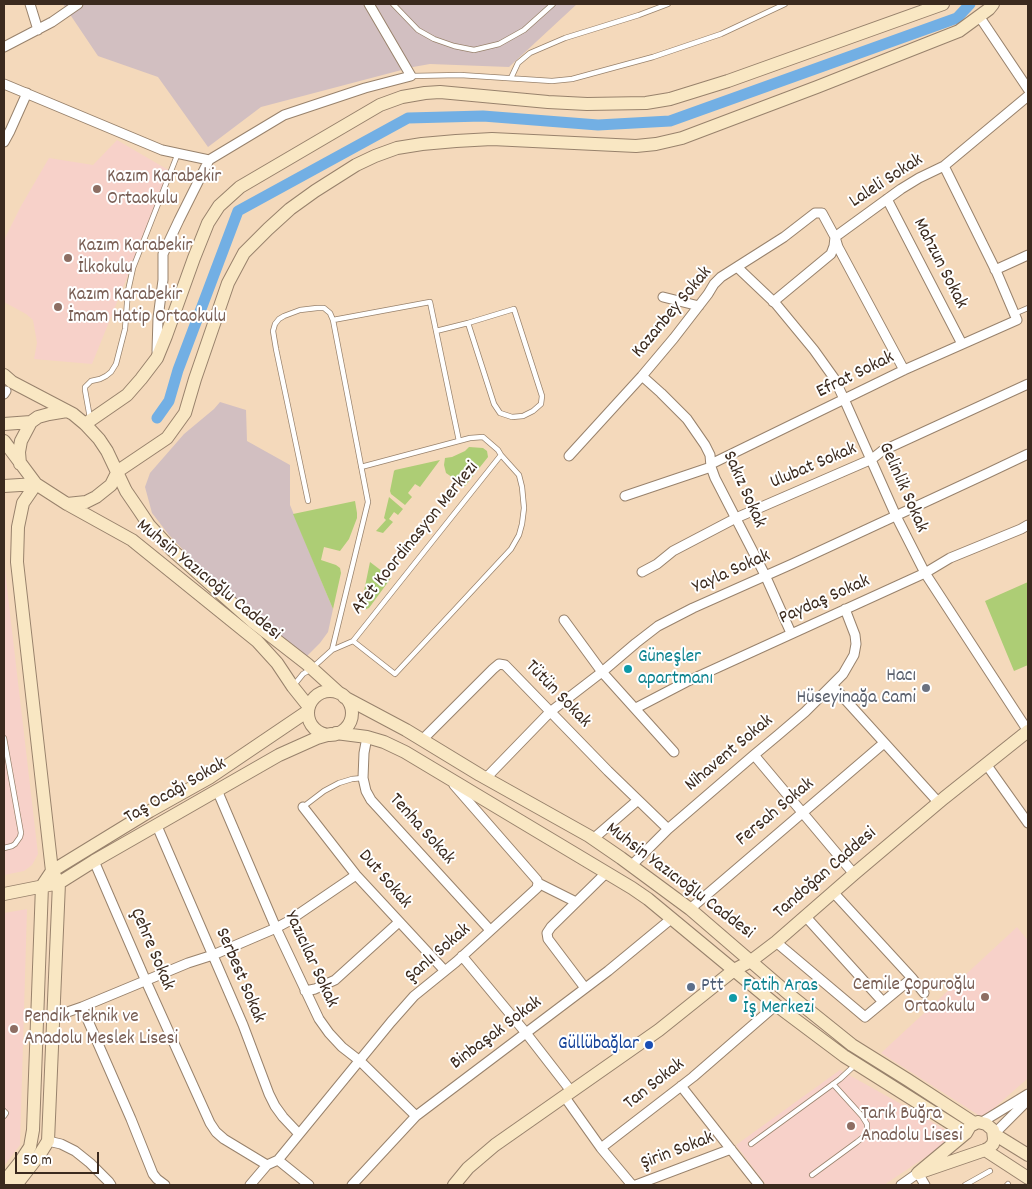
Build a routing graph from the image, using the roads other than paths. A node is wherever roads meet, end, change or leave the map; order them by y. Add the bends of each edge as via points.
1 (30, 4) edge
2 (78, 4) edge
3 (369, 4) edge
4 (393, 4) edge
5 (553, 4) edge
6 (668, 4) edge
7 (785, 4) edge
8 (943, 4) edge
9 (993, 4) edge
10 (979, 16) junction
11 (38, 30) junction
12 (4, 47) edge
13 (411, 76) junction
14 (511, 78) junction
15 (4, 84) edge
16 (1028, 86) edge
17 (27, 93) junction
18 (1028, 96) edge
19 (4, 142) edge
20 (178, 153) junction
21 (209, 160) junction
22 (944, 166) junction
23 (887, 199) junction
24 (835, 237) junction
25 (1028, 255) edge
26 (737, 267) junction
27 (995, 270) junction
28 (663, 297) dead end
29 (773, 302) junction
30 (699, 306) junction
31 (1028, 308) edge
32 (1016, 317) junction
33 (333, 320) junction
34 (468, 324) junction
35 (436, 331) junction
36 (962, 344) junction
37 (157, 358) junction
38 (904, 370) junction
39 (4, 375) edge
40 (642, 376) junction
41 (1028, 384) edge
42 (844, 399) junction
43 (67, 411) junction
44 (31, 422) junction
45 (87, 422) junction
46 (4, 424) edge
47 (4, 441) edge
48 (459, 441) junction
49 (1028, 454) edge
50 (501, 455) junction
51 (569, 456) dead end
52 (872, 459) junction
53 (20, 464) junction
54 (711, 466) junction
55 (361, 467) junction
56 (118, 471) junction
57 (36, 484) junction
58 (4, 486) edge
59 (625, 496) dead end
60 (308, 500) dead end
61 (67, 504) junction
62 (896, 516) junction
63 (736, 518) junction
64 (1028, 525) edge
65 (642, 572) dead end
66 (924, 573) junction
67 (765, 575) junction
68 (845, 609) junction
69 (564, 620) dead end
70 (791, 633) junction
71 (353, 641) junction
72 (332, 650) junction
73 (311, 669) junction
74 (602, 672) junction
75 (832, 685) junction
76 (293, 686) junction
77 (342, 695) junction
78 (636, 708) junction
79 (309, 709) junction
80 (550, 712) junction
81 (1028, 731) edge
82 (334, 734) junction
83 (367, 737) junction
84 (4, 738) edge
85 (422, 740) junction
86 (884, 743) junction
87 (674, 752) dead end
88 (754, 755) junction
89 (986, 764) junction
90 (209, 778) junction
91 (363, 778) junction
92 (486, 778) junction
93 (449, 779) junction
94 (217, 790) junction
95 (638, 800) junction
96 (939, 803) junction
97 (303, 807) joint
98 (150, 811) junction
99 (802, 813) junction
100 (1028, 823) edge
101 (157, 826) junction
102 (668, 829) junction
103 (593, 840) junction
104 (4, 848) edge
105 (88, 848) junction
106 (94, 861) junction
107 (626, 862) junction
108 (52, 871) junction
109 (607, 872) junction
110 (854, 874) junction
111 (356, 875) junction
112 (59, 883) junction
113 (538, 883) junction
114 (42, 886) junction
115 (833, 892) junction
116 (4, 894) edge
117 (576, 902) junction
118 (690, 908) junction
119 (806, 917) junction
120 (671, 918) junction
121 (399, 922) junction
122 (276, 928) junction
123 (490, 930) junction
124 (776, 942) junction
125 (213, 955) junction
126 (462, 956) junction
127 (751, 961) junction
128 (734, 970) junction
129 (445, 971) junction
130 (912, 978) junction
131 (145, 979) junction
132 (585, 988) junction
133 (305, 990) junction
134 (924, 993) dead end
135 (883, 1002) junction
136 (776, 1005) junction
137 (82, 1006) junction
138 (38, 1017) junction
139 (53, 1017) junction
140 (526, 1033) junction
141 (360, 1061) junction
142 (856, 1064) junction
143 (833, 1084) junction
144 (681, 1086) junction
145 (567, 1094) junction
146 (1028, 1094) edge
147 (1028, 1100) edge
148 (4, 1111) edge
149 (4, 1116) edge
150 (416, 1116) junction
151 (974, 1126) junction
152 (299, 1134) junction
153 (994, 1134) junction
154 (48, 1142) junction
155 (751, 1144) dead end
156 (601, 1148) junction
157 (731, 1149) junction
158 (985, 1150) junction
159 (1028, 1155) edge
160 (278, 1160) junction
161 (267, 1165) junction
162 (990, 1171) dead end
163 (812, 1175) dead end
164 (1028, 1178) edge
165 (4, 1182) edge
166 (922, 1182) edge
167 (16, 1185) edge
168 (111, 1185) edge
169 (166, 1185) edge
170 (250, 1185) edge
171 (310, 1185) edge
172 (352, 1185) edge
173 (454, 1185) edge
174 (632, 1185) edge
175 (636, 1185) edge
176 (759, 1185) edge
177 (901, 1185) edge
178 (965, 1185) edge

1 - 11 street
2 - 11 street
3 - 13 street
4 - 5 lane via 418,30 434,39 474,50 499,44 524,30
6 - 14 lane via 530,52 518,63
7 - 14 lane via 721,34 583,77 552,80
8 - 37 street via 728,81 646,103 587,104 425,92 402,96 380,105 240,187 219,206 208,223
9 - 10 street
10 - 16 street
10 - 56 street via 959,31 682,138 628,146 492,139 456,141 397,148 356,165 290,209 244,253 228,283 185,413 167,438
11 - 12 street
13 - 14 lane
13 - 21 street via 284,115
15 - 17 street
17 - 19 street
17 - 20 street via 162,150
18 - 22 street, Laleli Sokak
20 - 21 street
20 - 45 lane via 133,268 125,329 116,364 106,376 91,381 85,387
21 - 37 street via 163,254
22 - 23 street, Laleli Sokak
22 - 27 street
23 - 24 street, Laleli Sokak
23 - 36 street, Mahzun Sokak
24 - 26 street, Kazanbey Sokak via 822,213 814,213
24 - 29 street, Laleli Sokak via 831,254
24 - 38 street
25 - 27 street
26 - 29 street, Gelinlik Sokak
26 - 30 street, Kazanbey Sokak via 714,284
27 - 32 street
28 - 30 street
29 - 42 street, Gelinlik Sokak via 814,350
30 - 40 street, Kazanbey Sokak
31 - 32 lane
32 - 36 street, Efrat Sokak
33 - 35 lane, Afet Koordinasyon Merkezi via 430,302
33 - 55 lane, Afet Koordinasyon Merkezi
33 - 60 lane via 324,308 300,310 278,319 273,331
34 - 34 lane via 494,404 500,413 512,417 533,411 542,396 514,309
34 - 35 lane
35 - 48 lane, Afet Koordinasyon Merkezi
36 - 38 street, Efrat Sokak
37 - 45 street via 127,395
38 - 42 street, Efrat Sokak
39 - 43 street, Muhsin Yazıcıoğlu Caddesi
40 - 51 street, Kazanbey Sokak
40 - 54 street, Sakız Sokak via 687,419 710,455
41 - 52 street, Ulubat Sokak
42 - 52 street, Gelinlik Sokak
42 - 54 street, Efrat Sokak
43 - 44 street via 38,417
43 - 45 street, Muhsin Yazıcıoğlu Caddesi
44 - 46 street
44 - 53 street via 21,441
45 - 56 street, Muhsin Yazıcıoğlu Caddesi
47 - 53 street, Muhsin Yazıcıoğlu Caddesi
48 - 50 lane, Afet Koordinasyon Merkezi via 483,438
48 - 55 lane, Afet Koordinasyon Merkezi
49 - 62 street, Yayla Sokak
50 - 71 lane, Afet Koordinasyon Merkezi
50 - 71 lane, Afet Koordinasyon Merkezi via 519,476 522,487 522,524 511,549 395,674
52 - 62 street, Gelinlik Sokak
52 - 63 street, Ulubat Sokak
53 - 57 street, Muhsin Yazıcıoğlu Caddesi
54 - 59 street, Efrat Sokak
54 - 63 street, Sakız Sokak
55 - 72 lane, Afet Koordinasyon Merkezi via 368,502
56 - 61 street via 111,484 96,497 86,502
56 - 73 street, Muhsin Yazıcıoğlu Caddesi via 126,491 149,525 172,550
57 - 58 street
57 - 61 street, Muhsin Yazıcıoğlu Caddesi
57 - 108 street via 23,503 18,527 17,562
61 - 76 street, Muhsin Yazıcıoğlu Caddesi via 132,540 257,641
62 - 66 street, Gelinlik Sokak
62 - 67 street, Yayla Sokak
63 - 65 street, Ulubat Sokak via 673,551
63 - 67 street, Sakız Sokak
64 - 66 street, Paydaş Sokak via 950,558
66 - 68 street, Paydaş Sokak
66 - 81 street, Gelinlik Sokak
67 - 70 street, Sakız Sokak
67 - 74 street, Yayla Sokak via 658,626
68 - 70 street, Paydaş Sokak
68 - 75 street, Nihavent Sokak via 855,635 854,656
69 - 74 street
70 - 78 street, Paydaş Sokak
71 - 72 lane, Afet Koordinasyon Merkezi
72 - 73 lane, Afet Koordinasyon Merkezi
73 - 76 lane, Afet Koordinasyon Merkezi
73 - 77 street, Muhsin Yazıcıoğlu Caddesi
74 - 78 street
74 - 80 street, Yayla Sokak
75 - 86 street
75 - 88 street, Nihavent Sokak
76 - 79 street, Muhsin Yazıcıoğlu Caddesi
77 - 79 street via 333,691 321,693 311,701
77 - 82 street via 350,707 351,718 346,728
77 - 85 street, Muhsin Yazıcıoğlu Caddesi
78 - 87 street
79 - 82 street via 313,726 324,734
79 - 90 street, Taş Ocağı Sokak
80 - 85 street, Tütün Sokak via 505,665 499,664
80 - 92 street, Yayla Sokak
80 - 95 street, Tütün Sokak
81 - 89 street, Tandoğan Caddesi
82 - 83 street, Muhsin Yazıcıoğlu Caddesi
82 - 94 street, Taş Ocağı Sokak via 288,750
83 - 91 street, Tenha Sokak
83 - 93 street, Muhsin Yazıcıoğlu Caddesi via 405,752
84 - 104 lane via 21,833 15,844
85 - 92 street, Muhsin Yazıcıoğlu Caddesi
86 - 96 street
86 - 99 street, Fersah Sokak
88 - 99 street
88 - 102 street, Nihavent Sokak
89 - 96 street, Tandoğan Caddesi
89 - 100 street
90 - 94 street
90 - 98 street, Taş Ocağı Sokak
91 - 97 lane via 352,779 324,791
91 - 123 street, Tenha Sokak via 366,791 379,810
92 - 103 street, Muhsin Yazıcıoğlu Caddesi
93 - 109 street, Muhsin Yazıcıoğlu Caddesi
93 - 113 street
94 - 101 street, Taş Ocağı Sokak
94 - 122 street, Yazıcılar Sokak
95 - 102 street, Tütün Sokak
95 - 103 street
96 - 110 street, Tandoğan Caddesi
97 - 111 street, Dut Sokak
98 - 101 street
98 - 105 street, Taş Ocağı Sokak
99 - 110 street
99 - 118 street, Fersah Sokak
101 - 106 street, Taş Ocağı Sokak
101 - 125 street, Serbest Sokak
102 - 107 street, Nihavent Sokak
103 - 107 street, Muhsin Yazıcıoğlu Caddesi
105 - 106 street
105 - 108 street, Taş Ocağı Sokak
106 - 112 street, Taş Ocağı Sokak
106 - 131 street, Çehre Sokak
107 - 109 street
107 - 118 street, Muhsin Yazıcıoğlu Caddesi
108 - 112 street
108 - 114 street, Taş Ocağı Sokak
109 - 117 street
109 - 120 street, Muhsin Yazıcıoğlu Caddesi
110 - 115 street, Tandoğan Caddesi
111 - 121 street, Dut Sokak
111 - 122 street
112 - 114 street, Taş Ocağı Sokak
112 - 139 street
113 - 117 street
113 - 123 street, Şanlı Sokak via 537,888
114 - 116 street
114 - 138 street
115 - 119 street, Tandoğan Caddesi
115 - 130 street
117 - 132 street via 547,933 548,939
118 - 127 street, Muhsin Yazıcıoğlu Caddesi
119 - 124 street, Tandoğan Caddesi
119 - 135 street
120 - 128 street, Muhsin Yazıcıoğlu Caddesi
120 - 132 street, Binbaşak Sokak
121 - 129 street, Dut Sokak
121 - 133 street via 335,980
122 - 125 street
122 - 133 street, Yazıcılar Sokak
123 - 126 street, Şanlı Sokak
124 - 127 street, Tandoğan Caddesi
124 - 135 street via 865,1017
125 - 131 street
125 - 152 street, Serbest Sokak via 269,1094
126 - 129 street, Şanlı Sokak
126 - 140 street
127 - 128 street, Tandoğan Caddesi
127 - 151 street, Muhsin Yazıcıoğlu Caddesi via 852,1045
128 - 136 street, Muhsin Yazıcıoğlu Caddesi
128 - 145 street, Tandoğan Caddesi via 659,1030
129 - 141 street, Şanlı Sokak via 414,996
130 - 134 street
130 - 135 street
131 - 137 street
131 - 161 street, Çehre Sokak via 210,1123 224,1139
132 - 140 street, Binbaşak Sokak
133 - 141 street, Yazıcılar Sokak via 329,1033
136 - 142 street, Muhsin Yazıcıoğlu Caddesi
136 - 144 street, Tan Sokak
137 - 139 street
137 - 169 street via 153,1174
138 - 139 street
138 - 165 street via 30,1147
139 - 154 street
140 - 145 street
140 - 150 street, Binbaşak Sokak
141 - 150 street, Yazıcılar Sokak
141 - 152 street, Şanlı Sokak
142 - 143 lane
142 - 151 street, Muhsin Yazıcıoğlu Caddesi
143 - 155 lane
143 - 163 lane via 862,1116 867,1124 867,1134
144 - 156 street, Tan Sokak
144 - 157 street
145 - 156 street
145 - 173 street, Tandoğan Caddesi via 495,1144
146 - 151 street
147 - 153 street
148 - 149 lane
150 - 172 street, Binbaşak Sokak
151 - 153 street via 990,1126
151 - 158 street via 966,1138 969,1146 976,1151
151 - 166 street
152 - 160 street, Şanlı Sokak
153 - 158 street via 993,1144
153 - 159 street
154 - 167 street
154 - 168 street via 75,1151
156 - 174 street
157 - 175 street, Şirin Sokak
157 - 176 street
158 - 164 street
158 - 166 street
160 - 161 street
160 - 171 street
161 - 170 street
162 - 178 lane
166 - 177 street

